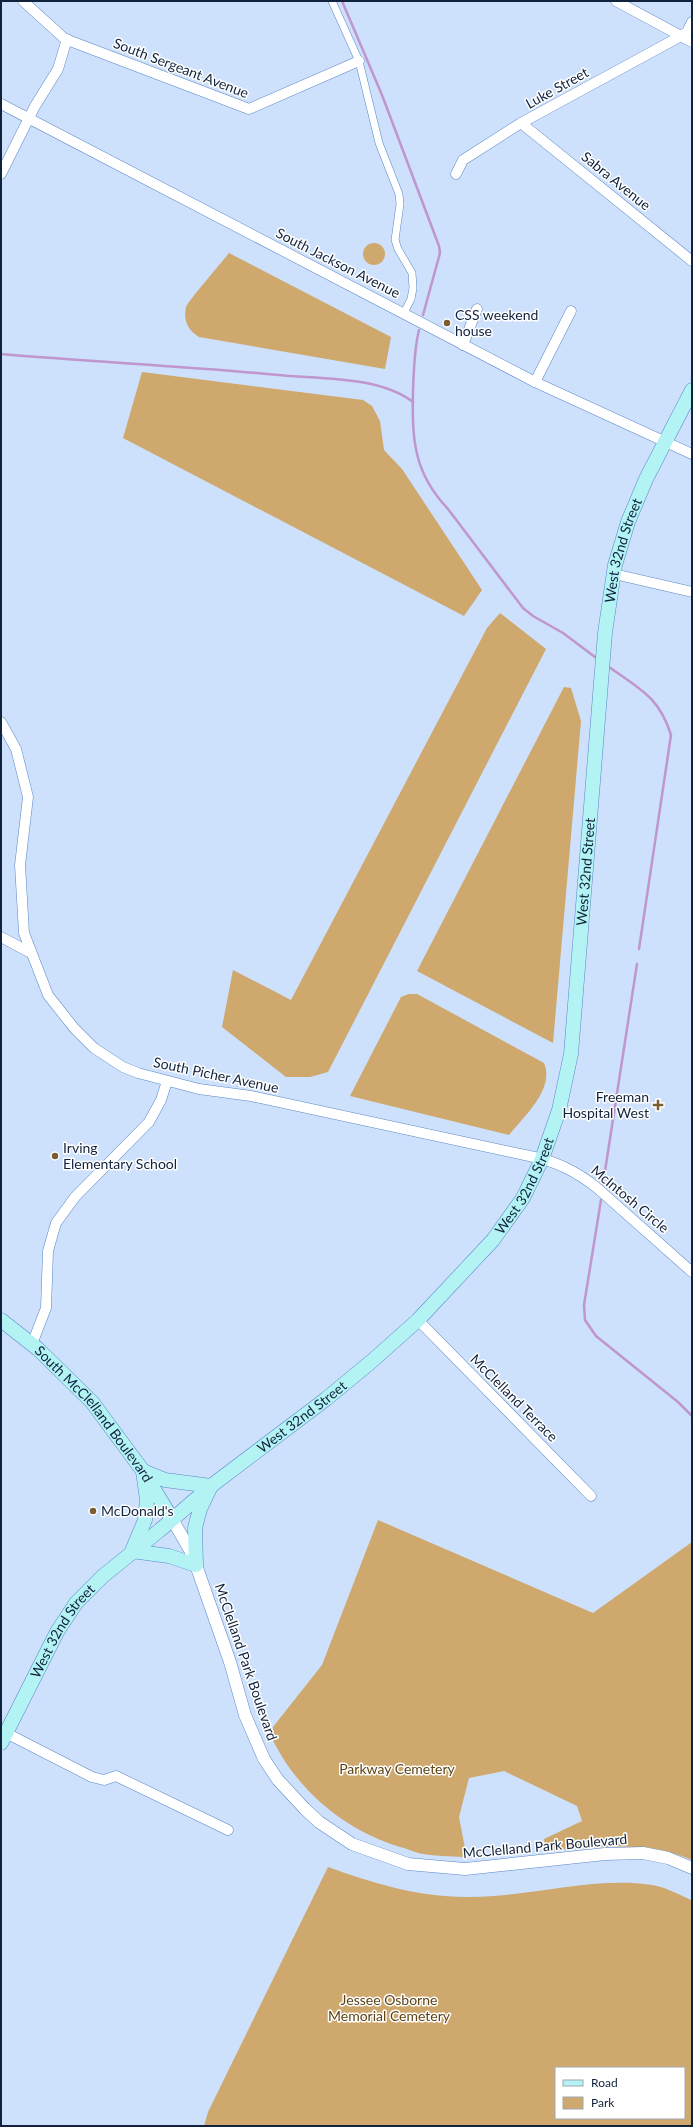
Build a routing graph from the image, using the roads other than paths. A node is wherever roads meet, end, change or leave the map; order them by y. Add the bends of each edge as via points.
1 (23, 1) edge
2 (332, 1) edge
3 (616, 1) edge
4 (692, 22) edge
5 (681, 36) junction
6 (67, 39) junction
7 (692, 42) edge
8 (359, 62) junction
9 (1, 104) edge
10 (28, 119) junction
11 (521, 123) junction
12 (1, 174) edge
13 (456, 174) dead end
14 (692, 261) edge
15 (477, 309) dead end
16 (571, 311) dead end
17 (404, 313) junction
18 (462, 345) junction
19 (534, 382) junction
20 (692, 390) edge
21 (666, 441) junction
22 (692, 454) edge
23 (614, 574) junction
24 (692, 592) edge
25 (1, 722) edge
26 (1, 937) edge
27 (32, 953) junction
28 (167, 1081) junction
29 (542, 1159) junction
30 (692, 1272) edge
31 (1, 1320) edge
32 (418, 1320) junction
33 (32, 1344) junction
34 (144, 1471) junction
35 (211, 1486) junction
36 (591, 1496) dead end
37 (172, 1519) junction
38 (132, 1551) junction
39 (196, 1564) junction
40 (3, 1738) edge
41 (228, 1830) dead end
42 (692, 1868) edge

1 - 6 street, South Sergeant Avenue
2 - 8 street
3 - 5 street
4 - 5 street via 687,32
5 - 7 street
5 - 11 street, Luke Street
6 - 8 street, South Sergeant Avenue via 250,109
6 - 10 street via 56,75
8 - 17 street via 379,143 399,194 395,240 412,273 413,288
9 - 10 street, South Jackson Avenue
10 - 12 street
10 - 17 street, South Jackson Avenue
11 - 13 street, Luke Street via 463,160
11 - 14 street, Sabra Avenue
15 - 18 street
16 - 19 street
17 - 18 street, South Jackson Avenue
18 - 19 street, South Jackson Avenue
19 - 21 street, South Jackson Avenue
20 - 21 main road, West 32nd Street
21 - 22 street
21 - 23 main road, West 32nd Street via 636,500
23 - 24 street
23 - 29 main road, West 32nd Street via 605,633 570,1054 559,1110
25 - 27 street, South Picher Avenue via 16,749 28,797 20,865 24,933
26 - 27 street
27 - 28 street, South Picher Avenue via 48,995 89,1043 122,1067
28 - 29 street, South Picher Avenue via 199,1089 259,1098
28 - 33 street via 161,1100 149,1122 75,1197 56,1223 48,1251 46,1308
29 - 30 street, McIntosh Circle via 559,1164 582,1176 643,1226
29 - 32 main road, West 32nd Street via 523,1198 493,1240
31 - 33 main road, South McClelland Boulevard
32 - 35 main road, West 32nd Street via 326,1399
32 - 36 street, McClelland Terrace
33 - 34 main road, South McClelland Boulevard via 92,1402
34 - 35 main road via 165,1480
34 - 37 main road, South McClelland Boulevard
34 - 38 main road via 147,1500 145,1520
35 - 37 main road, West 32nd Street
35 - 39 main road via 200,1509 195,1528
37 - 38 main road, West 32nd Street
37 - 39 street, McClelland Park Boulevard
38 - 39 main road via 169,1556
38 - 40 main road, West 32nd Street via 76,1603 57,1632
39 - 42 street, McClelland Park Boulevard via 230,1662 245,1715 264,1759 278,1780 305,1809 324,1826 352,1844 408,1864 465,1870 605,1854 643,1853 668,1858
40 - 41 street via 92,1777 104,1780 116,1776

